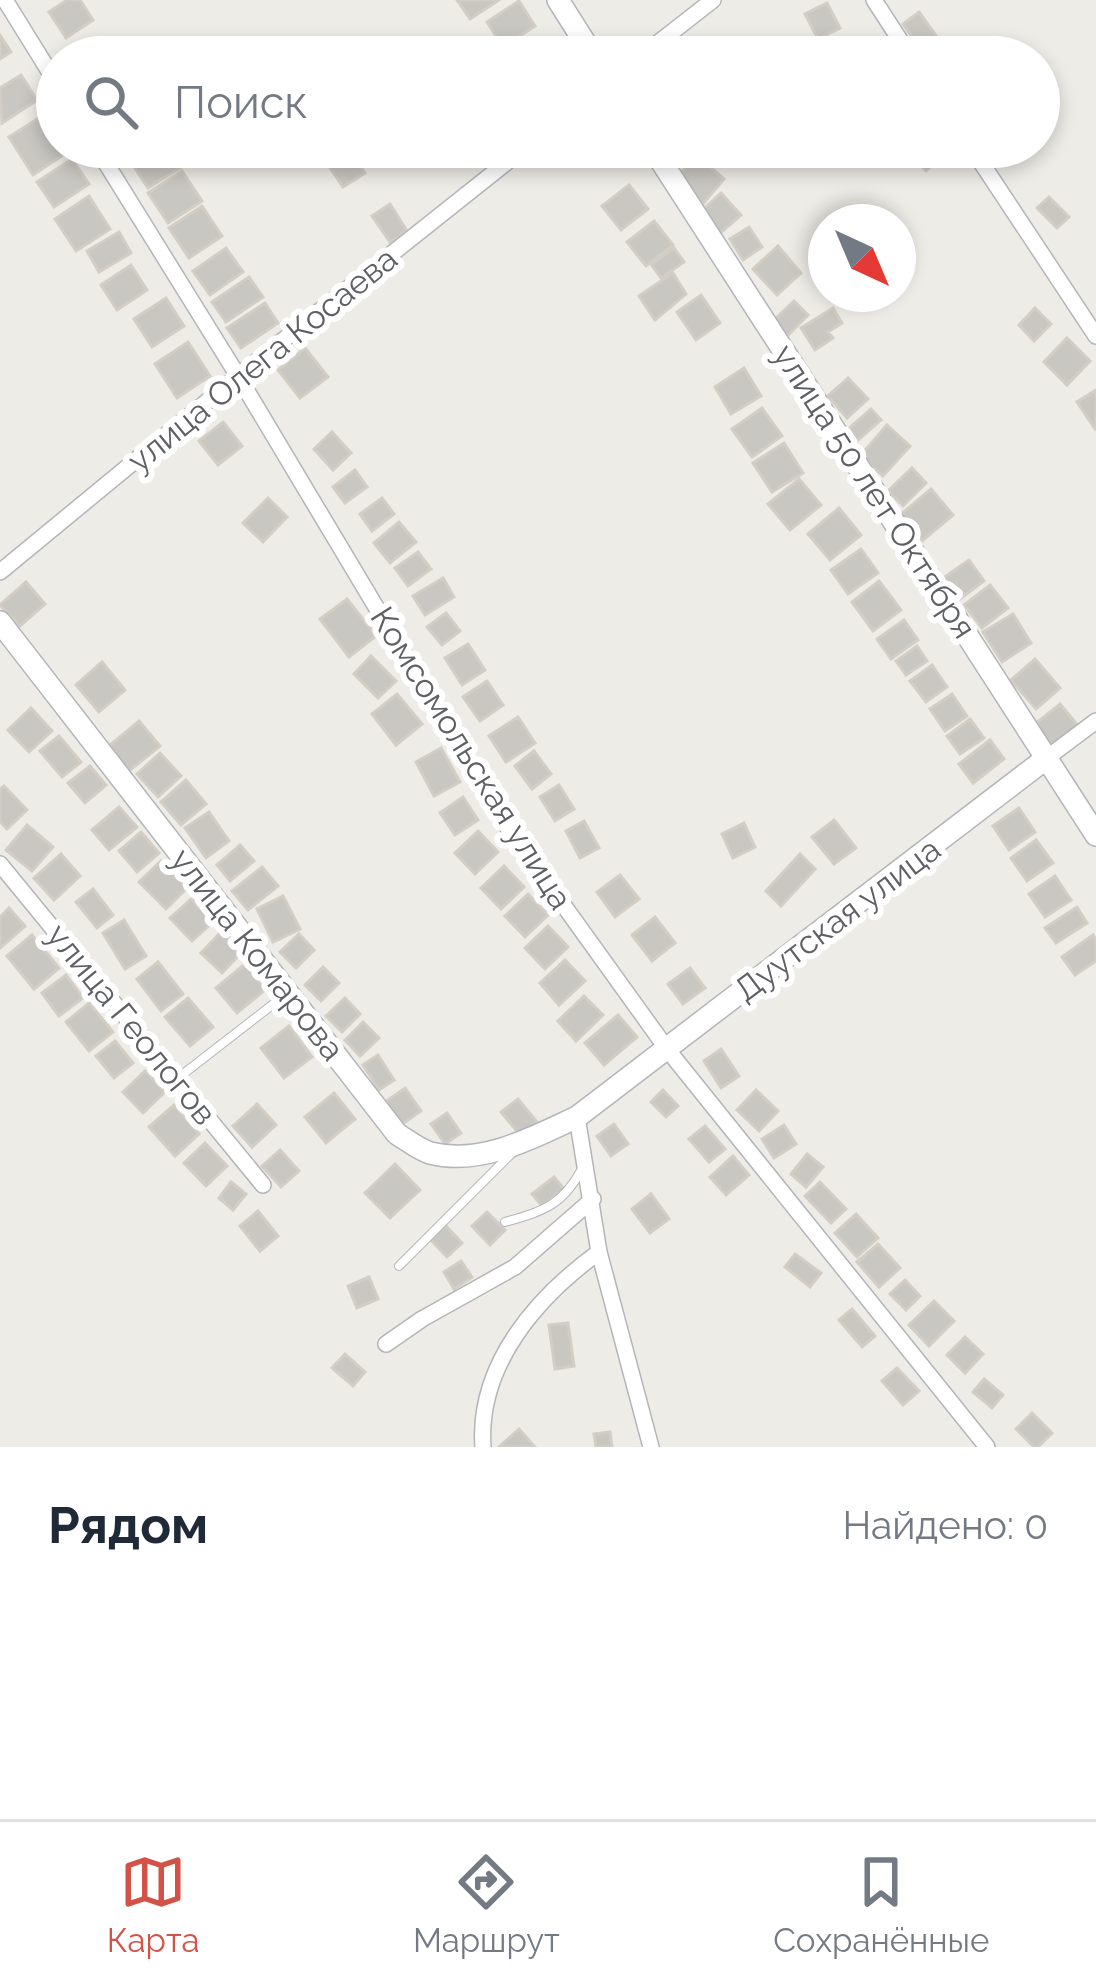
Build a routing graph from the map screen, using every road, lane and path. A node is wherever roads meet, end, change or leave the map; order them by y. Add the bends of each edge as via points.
1 (5, 0) edge
2 (559, 0) edge
3 (713, 0) edge
4 (874, 0) edge
5 (581, 36) edge
6 (667, 36) edge
7 (897, 36) edge
8 (36, 50) edge
9 (109, 168) edge
10 (500, 168) edge
11 (666, 168) edge
12 (985, 168) edge
13 (1096, 337) edge
14 (238, 376) junction
15 (0, 572) edge
16 (0, 622) edge
17 (1096, 721) edge
18 (1048, 757) junction
19 (1096, 835) edge
20 (0, 864) edge
21 (288, 993) junction
22 (667, 1049) junction
23 (177, 1079) junction
24 (577, 1117) junction
25 (523, 1142) junction
26 (586, 1163) junction
27 (263, 1185) dead end
28 (593, 1199) junction
29 (505, 1222) dead end
30 (599, 1252) junction
31 (399, 1266) dead end
32 (386, 1344) dead end
33 (482, 1447) edge
34 (651, 1447) edge
35 (986, 1447) edge

1 - 8 street
2 - 5 street
3 - 6 street
4 - 7 street
9 - 14 street, Комсомольская улица
10 - 14 street, улица Олега Косаева
11 - 18 street, улица 50 лет Октября
12 - 13 street
14 - 15 street, улица Олега Косаева
14 - 22 street, Комсомольская улица via 508,828
16 - 21 street, улица Комарова
17 - 18 street, Дуутская улица
18 - 19 street, улица 50 лет Октября
18 - 22 street, Дуутская улица
20 - 23 street, улица Геологов
21 - 23 lane
21 - 25 street, улица Комарова via 397,1134 426,1152 463,1157
22 - 24 street, Дуутская улица
22 - 35 street, Комсомольская улица
23 - 27 street, улица Геологов
24 - 25 street, улица Комарова
24 - 26 street
25 - 31 lane
26 - 28 street
26 - 29 lane via 562,1198
28 - 30 street
28 - 32 street via 515,1268
30 - 33 street via 536,1308 505,1353 488,1391
30 - 34 street

